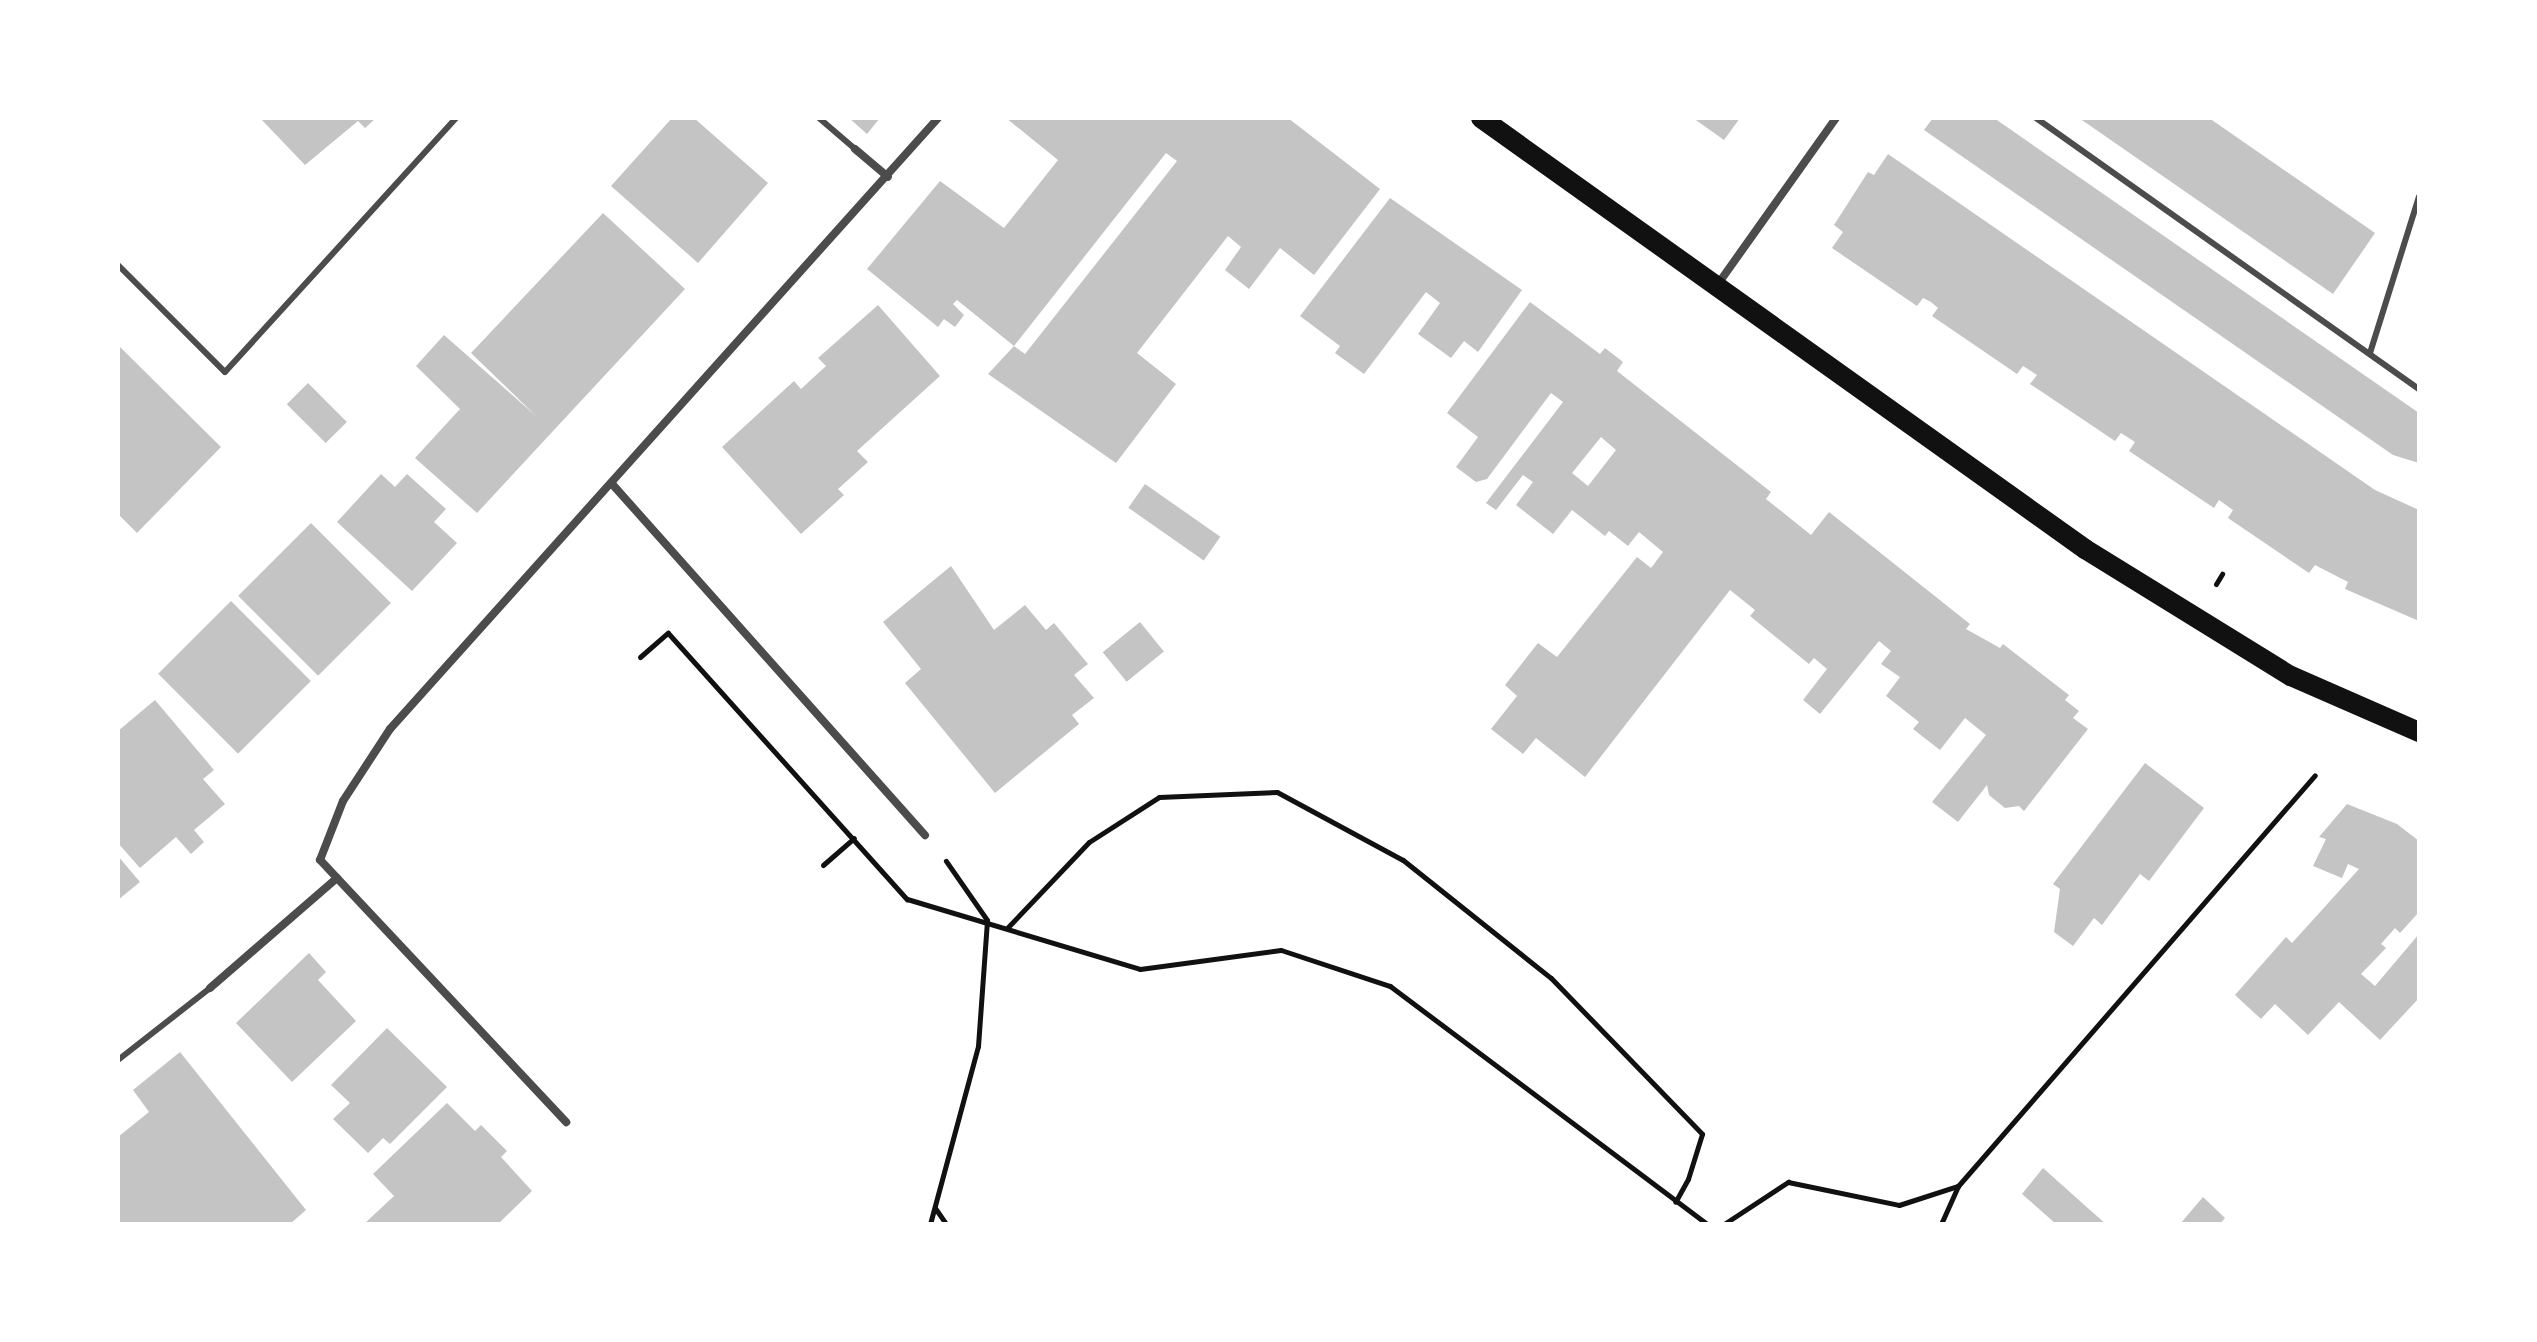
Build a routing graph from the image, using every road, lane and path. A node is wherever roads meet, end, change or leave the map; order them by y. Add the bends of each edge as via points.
1 (456, 118) edge
2 (819, 118) edge
3 (938, 118) edge
4 (1481, 118) edge
5 (1836, 118) edge
6 (2036, 118) edge
7 (855, 149) joint
8 (888, 177) junction
9 (2419, 197) edge
10 (118, 265) edge
11 (1715, 288) junction
12 (2370, 353) junction
13 (2419, 389) edge
14 (613, 485) junction
15 (2222, 574) dead end
16 (2215, 585) dead end
17 (640, 657) dead end
18 (2419, 732) edge
19 (2315, 775) dead end
20 (925, 835) joint
21 (854, 838) junction
22 (823, 865) dead end
23 (337, 878) junction
24 (987, 920) junction
25 (1008, 927) junction
26 (210, 988) joint
27 (118, 1060) edge
28 (566, 1122) dead end
29 (1958, 1186) junction
30 (1675, 1202) junction
31 (935, 1207) junction
32 (930, 1224) edge
33 (946, 1224) edge
34 (1707, 1224) edge
35 (1724, 1224) edge
36 (1941, 1224) edge

1 - 10 lane via 225,372
2 - 7 lane
3 - 8 street
4 - 11 main road
5 - 11 street
6 - 12 lane
7 - 8 street
8 - 14 street
9 - 12 lane
11 - 18 main road via 1967,468 2152,591 2291,676
12 - 13 lane
14 - 20 street
14 - 23 street via 390,729 343,801 320,860
15 - 16 path
17 - 21 path via 668,633
19 - 29 path
20 - 24 path
21 - 22 path
21 - 24 path via 907,899
23 - 26 street
23 - 28 street
24 - 25 path
24 - 31 path via 978,1046
25 - 30 path via 1140,969 1281,950 1390,986
25 - 30 path via 1089,842 1159,797 1277,792 1403,860 1562,989 1702,1134
26 - 27 lane
29 - 35 path via 1899,1205 1788,1182
29 - 36 path
30 - 34 path
31 - 32 path
31 - 33 path

